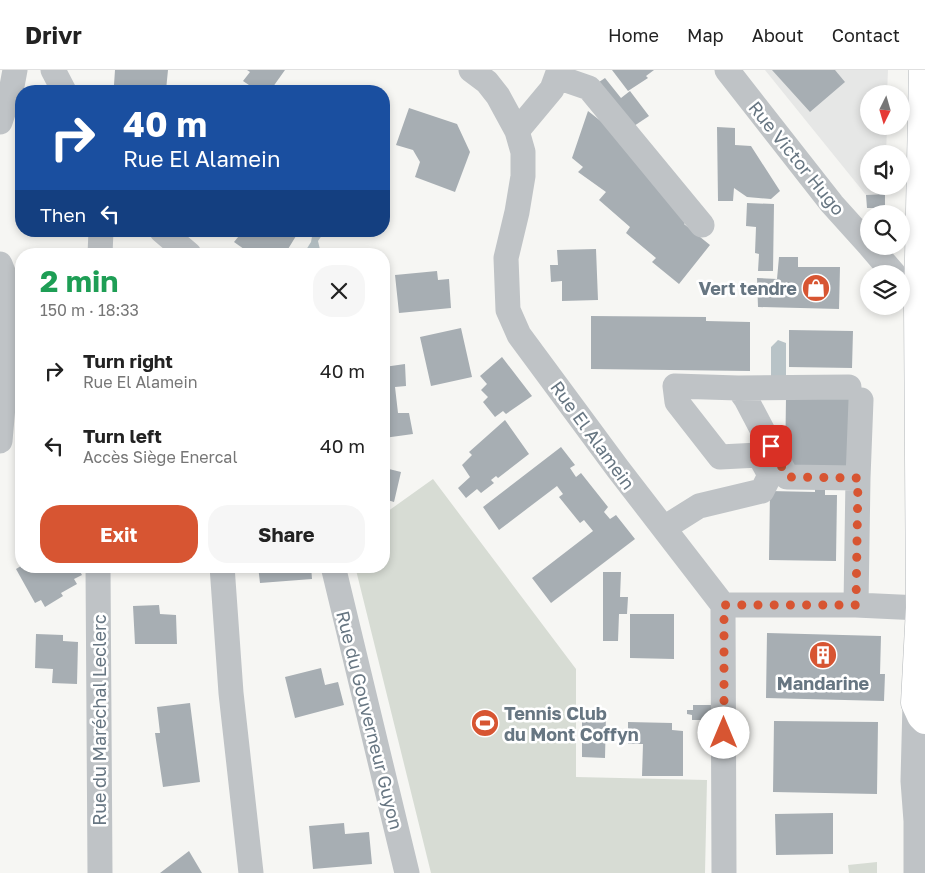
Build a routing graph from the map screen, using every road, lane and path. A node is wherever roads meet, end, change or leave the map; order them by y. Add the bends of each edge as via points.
1 (15, 70) edge
2 (53, 70) edge
3 (471, 70) edge
4 (727, 70) edge
5 (923, 70) edge
6 (558, 74) edge
7 (61, 85) edge
8 (0, 122) edge
9 (517, 131) junction
10 (702, 226) dead end
11 (860, 236) edge
12 (169, 237) edge
13 (183, 248) edge
14 (877, 255) edge
15 (0, 264) edge
16 (886, 265) edge
17 (910, 292) edge
18 (922, 305) edge
19 (738, 388) junction
20 (0, 441) edge
21 (858, 478) junction
22 (664, 528) junction
23 (98, 573) edge
24 (222, 573) edge
25 (335, 573) edge
26 (724, 605) junction
27 (856, 605) junction
28 (920, 608) junction
29 (920, 711) edge
30 (921, 811) edge
31 (100, 873) edge
32 (251, 873) edge
33 (407, 873) edge
34 (724, 873) edge
35 (916, 873) edge

1 - 8 street
2 - 7 street
3 - 9 street, Rue El Alamein via 498,96
4 - 11 street, Rue Victor Hugo
5 - 18 main road
6 - 9 street via 552,89
6 - 10 street via 589,88
9 - 22 street, Rue El Alamein via 523,152 522,176 506,258 508,310 520,335
12 - 13 street
14 - 16 street, Rue Victor Hugo
15 - 20 street via 7,282 8,349
17 - 18 street
18 - 28 main road
19 - 21 street via 787,477
19 - 21 street via 855,394
19 - 22 street via 675,386 677,402 720,457 759,455 770,475 762,491 699,506
21 - 27 street
22 - 26 street, Rue El Alamein
23 - 31 street, Rue du Maréchal Leclerc
24 - 32 street via 231,694
25 - 33 street, Rue du Gouverneur Guyon
26 - 27 street
26 - 34 street
27 - 28 street
28 - 29 main road
29 - 30 street via 913,781
30 - 35 street

